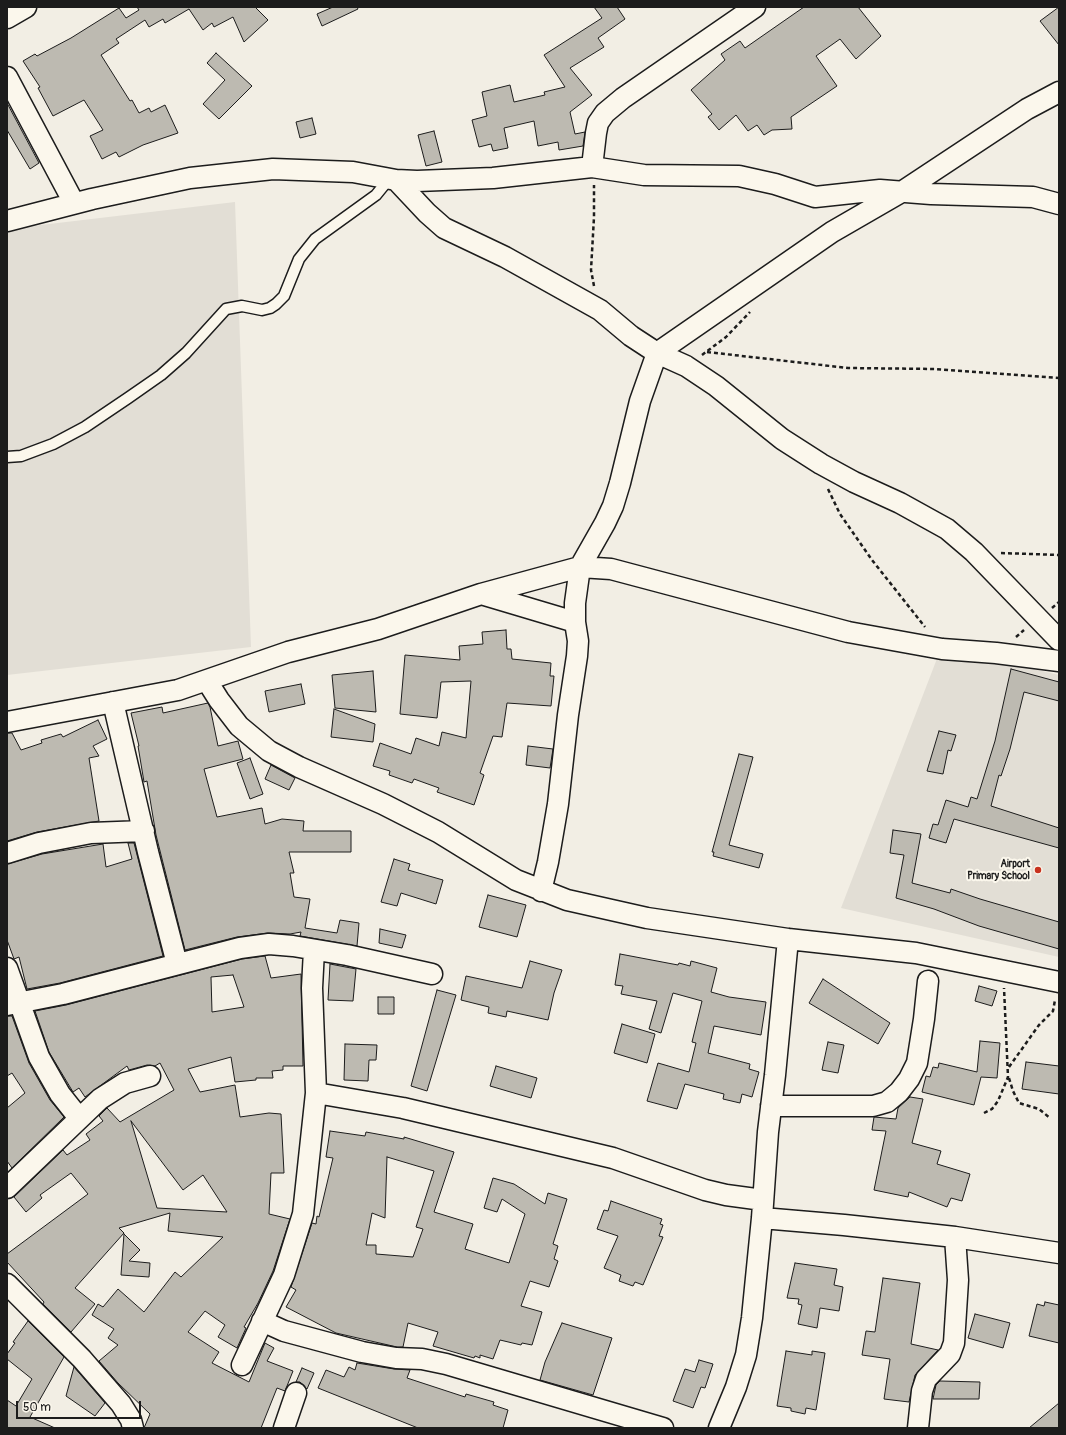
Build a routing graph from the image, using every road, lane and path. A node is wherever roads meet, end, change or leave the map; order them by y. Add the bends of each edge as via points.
1 (26, 7) edge
2 (755, 7) edge
3 (7, 18) edge
4 (7, 77) edge
5 (1059, 92) edge
6 (592, 167) junction
7 (392, 179) junction
8 (903, 191) junction
9 (74, 204) junction
10 (1059, 204) edge
11 (7, 221) edge
12 (600, 310) junction
13 (707, 352) dead end
14 (657, 353) junction
15 (1059, 378) edge
16 (7, 457) edge
17 (822, 464) junction
18 (974, 552) junction
19 (1059, 555) edge
20 (580, 567) junction
21 (481, 594) junction
22 (575, 622) junction
23 (1059, 640) edge
24 (942, 650) junction
25 (1059, 661) edge
26 (208, 681) junction
27 (113, 702) junction
28 (7, 722) edge
29 (144, 831) junction
30 (7, 853) edge
31 (541, 891) junction
32 (788, 939) junction
33 (314, 950) junction
34 (177, 964) junction
35 (7, 968) edge
36 (1004, 970) junction
37 (432, 974) dead end
38 (928, 981) dead end
39 (1057, 981) edge
40 (13, 1004) edge
41 (1009, 1068) junction
42 (150, 1076) dead end
43 (1008, 1077) junction
44 (316, 1093) junction
45 (771, 1106) junction
46 (984, 1113) dead end
47 (79, 1118) junction
48 (1050, 1118) dead end
49 (10, 1178) edge
50 (763, 1209) junction
51 (955, 1237) junction
52 (1059, 1253) edge
53 (7, 1284) edge
54 (262, 1321) junction
55 (242, 1365) dead end
56 (296, 1393) dead end
57 (133, 1428) edge
58 (284, 1428) edge
59 (663, 1428) edge
60 (719, 1428) edge
61 (918, 1428) edge

1 - 3 street
2 - 6 street via 605,113 598,123
4 - 9 street
5 - 8 street via 1027,109
6 - 7 street via 493,178 442,181
6 - 8 street via 644,175 739,176 815,197 862,191
6 - 12 path via 594,198 591,270
7 - 9 street via 353,172 273,169 190,178
7 - 12 street via 444,228 505,257
7 - 16 lane via 376,195 315,240 299,258 284,296 276,304 262,310 242,306 226,309 186,353 161,375 128,398 54,444 21,456
8 - 10 street via 1033,197
8 - 14 street via 832,232
9 - 11 street
12 - 14 street via 631,336
13 - 15 path via 848,368 935,369
14 - 17 street via 686,366 782,439
14 - 20 street via 640,401 613,506
17 - 18 street via 926,517
17 - 24 path via 828,489 840,514
18 - 19 path
18 - 23 street
20 - 21 street
20 - 22 street
20 - 24 street via 611,569 848,632
21 - 22 street
21 - 26 street via 378,629 288,652
22 - 31 street via 577,656 558,804
24 - 25 street via 996,653
26 - 27 street via 178,690
26 - 31 street via 239,726 269,751 438,832 516,880
27 - 28 street
27 - 29 street
29 - 30 street via 91,833 38,843
29 - 34 street
31 - 32 street via 567,900 647,918
32 - 36 street via 916,953
32 - 45 street
33 - 34 street via 268,944 240,948
33 - 37 street
33 - 44 street via 312,988
34 - 40 street
35 - 40 street
36 - 39 street
36 - 41 path
38 - 45 street via 916,1063 909,1079 887,1102 873,1106
39 - 41 path via 1052,1011
40 - 47 street via 60,1094
41 - 43 path
42 - 47 street via 113,1089
43 - 46 path via 998,1101 992,1109
43 - 48 path via 1019,1103 1039,1109
44 - 50 street via 403,1108 606,1156
44 - 54 street via 303,1214 284,1275
45 - 50 street
47 - 49 street via 49,1149
50 - 51 street via 844,1224
50 - 60 street via 746,1355
51 - 52 street
51 - 61 street via 958,1280 954,1343 950,1354 926,1379 922,1391
53 - 57 street via 82,1359 121,1404
54 - 55 street
54 - 59 street via 290,1333 362,1352 446,1364
56 - 58 street

